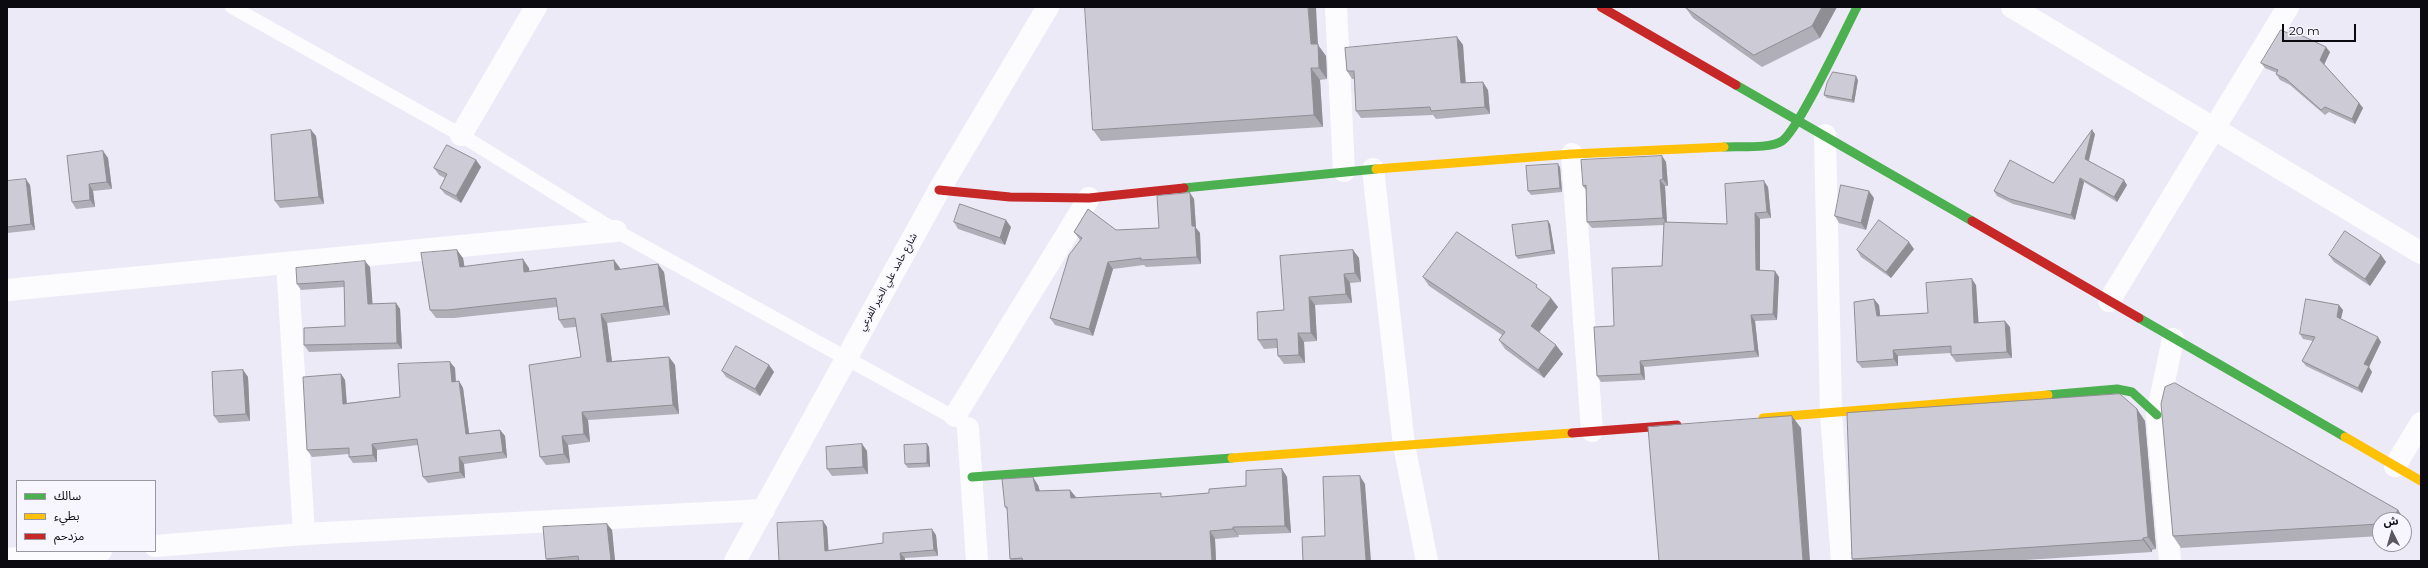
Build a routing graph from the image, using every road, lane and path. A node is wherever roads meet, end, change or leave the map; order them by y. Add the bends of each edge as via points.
1 (232, 7) edge
2 (536, 7) edge
3 (1048, 7) edge
4 (1336, 7) edge
5 (1601, 7) edge
6 (1857, 7) edge
7 (2012, 7) edge
8 (2288, 7) edge
9 (1797, 121) junction
10 (2216, 128) junction
11 (461, 135) junction
12 (1825, 135) junction
13 (1572, 154) junction
14 (1373, 169) junction
15 (1344, 171) junction
16 (938, 190) junction
17 (1089, 198) junction
18 (616, 230) junction
19 (2421, 253) edge
20 (287, 263) junction
21 (7, 290) edge
22 (2109, 301) junction
23 (2173, 339) junction
24 (846, 359) junction
25 (1832, 413) junction
26 (2158, 415) junction
27 (1754, 419) edge
28 (961, 422) junction
29 (2421, 423) edge
30 (1685, 424) edge
31 (1592, 431) junction
32 (1404, 445) junction
33 (2395, 466) junction
34 (972, 477) junction
35 (2421, 481) edge
36 (764, 510) junction
37 (304, 534) junction
38 (156, 546) edge
39 (90, 552) edge
40 (7, 559) edge
41 (735, 561) edge
42 (977, 561) edge
43 (1427, 561) edge
44 (1842, 561) edge
45 (2170, 561) edge

1 - 11 lane
2 - 11 street
3 - 16 street, شارع حامد علي الخير الفرعي
4 - 15 street
5 - 9 street
6 - 9 street
7 - 10 street
8 - 10 street
9 - 12 street
9 - 13 street via 1782,141 1770,145
10 - 19 street
10 - 22 street
11 - 18 lane
12 - 22 street
12 - 25 street
13 - 14 street
13 - 31 street
14 - 15 street
14 - 32 street
15 - 17 street
16 - 17 street via 1010,197
16 - 24 street, شارع حامد علي الخير الفرعي
17 - 28 street
18 - 20 street
18 - 24 lane
20 - 21 street
20 - 37 street
22 - 23 street
23 - 26 street
23 - 33 street
24 - 28 lane
24 - 36 street, شارع حامد علي الخير الفرعي
25 - 26 street via 2117,389 2132,392
25 - 27 street
25 - 44 street
26 - 45 street
28 - 34 street
29 - 33 street
30 - 31 street
31 - 32 street
32 - 34 street
32 - 43 street
33 - 35 street
34 - 42 street
36 - 37 street
36 - 41 street, شارع حامد علي الخير الفرعي
37 - 38 street
39 - 40 street

